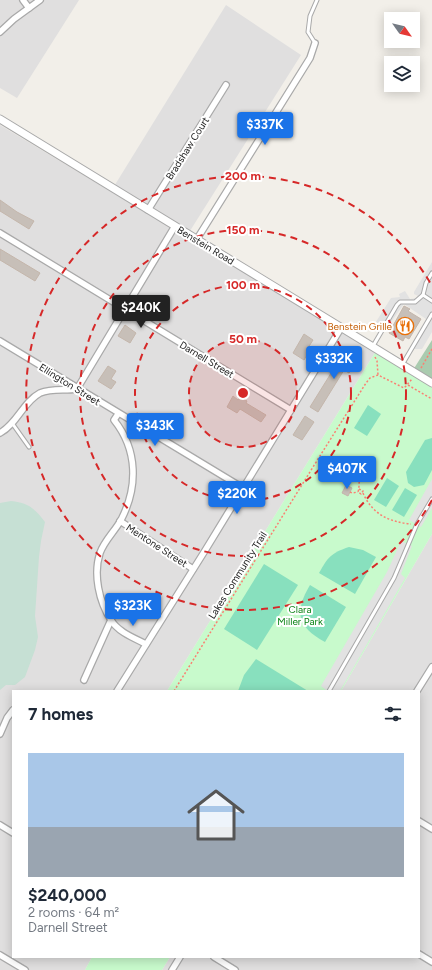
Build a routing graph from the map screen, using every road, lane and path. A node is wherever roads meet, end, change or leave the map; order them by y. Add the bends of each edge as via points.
1 (23, 0) edge
2 (40, 0) edge
3 (317, 0) edge
4 (29, 8) junction
5 (1, 32) edge
6 (315, 43) joint
7 (226, 86) dead end
8 (0, 119) edge
9 (148, 210) junction
10 (175, 226) junction
11 (0, 233) edge
12 (197, 239) junction
13 (432, 273) edge
14 (423, 295) junction
15 (432, 301) edge
16 (125, 309) junction
17 (432, 314) edge
18 (341, 328) junction
19 (0, 342) edge
20 (372, 347) junction
21 (432, 349) edge
22 (375, 358) dead end
23 (402, 365) junction
24 (416, 373) junction
25 (378, 375) junction
26 (432, 383) edge
27 (408, 385) junction
28 (77, 389) junction
29 (432, 399) edge
30 (291, 410) junction
31 (118, 414) junction
32 (12, 423) junction
33 (0, 433) edge
34 (29, 448) dead end
35 (361, 475) dead end
36 (243, 488) junction
37 (359, 489) junction
38 (350, 492) dead end
39 (358, 492) junction
40 (363, 493) junction
41 (432, 499) edge
42 (120, 521) junction
43 (417, 524) junction
44 (193, 569) junction
45 (111, 620) junction
46 (146, 644) junction
47 (432, 666) edge
48 (430, 674) edge
49 (84, 680) dead end
50 (118, 690) edge
51 (175, 690) edge
52 (330, 690) edge
53 (418, 690) edge
54 (12, 711) edge
55 (1, 732) edge
56 (420, 822) edge
57 (0, 825) edge
58 (432, 829) edge
59 (12, 832) edge
60 (0, 955) edge
61 (420, 955) edge
62 (179, 958) edge
63 (216, 958) edge
64 (432, 962) edge
65 (25, 970) edge
66 (172, 970) edge
67 (235, 970) edge

1 - 4 street
2 - 4 street
3 - 6 lane via 310,16 308,32
4 - 5 street
6 - 12 street via 310,58
7 - 9 street, Bradshaw Court
8 - 9 street, Benstein Road
9 - 10 street, Benstein Road
10 - 12 street, Benstein Road
10 - 16 street
11 - 16 street, Darnell Street
12 - 18 street, Benstein Road
13 - 14 lane
14 - 15 lane
14 - 20 lane via 415,302 400,302 397,305
16 - 28 street
16 - 30 street, Darnell Street
17 - 23 lane
18 - 20 street, Benstein Road
18 - 30 street
19 - 28 street, Ellington Street
20 - 23 street, Benstein Road
21 - 24 path
22 - 25 path
23 - 24 street, Benstein Road
24 - 26 street, Benstein Road
24 - 27 path
25 - 27 path via 404,388
25 - 51 path, Lakes Community Trail via 370,378 362,389
27 - 29 path
28 - 31 street, Ellington Street
28 - 32 street via 40,393
30 - 36 street
31 - 36 street, Ellington Street
31 - 42 street via 114,420 130,447 134,466 134,484 128,506
32 - 33 street
32 - 34 lane
35 - 37 path
36 - 44 street
37 - 39 path
37 - 40 path
38 - 39 path
39 - 40 path
40 - 43 path via 376,512 391,521
41 - 43 lane
42 - 44 street, Mentone Street
42 - 45 street via 100,552 97,565 101,599
43 - 52 lane via 394,578
44 - 46 street
45 - 46 street via 122,632
45 - 49 street
46 - 50 street
47 - 48 street
48 - 53 street
54 - 55 street
56 - 58 street
57 - 59 street
60 - 65 street
61 - 64 street
62 - 66 street
63 - 67 street

